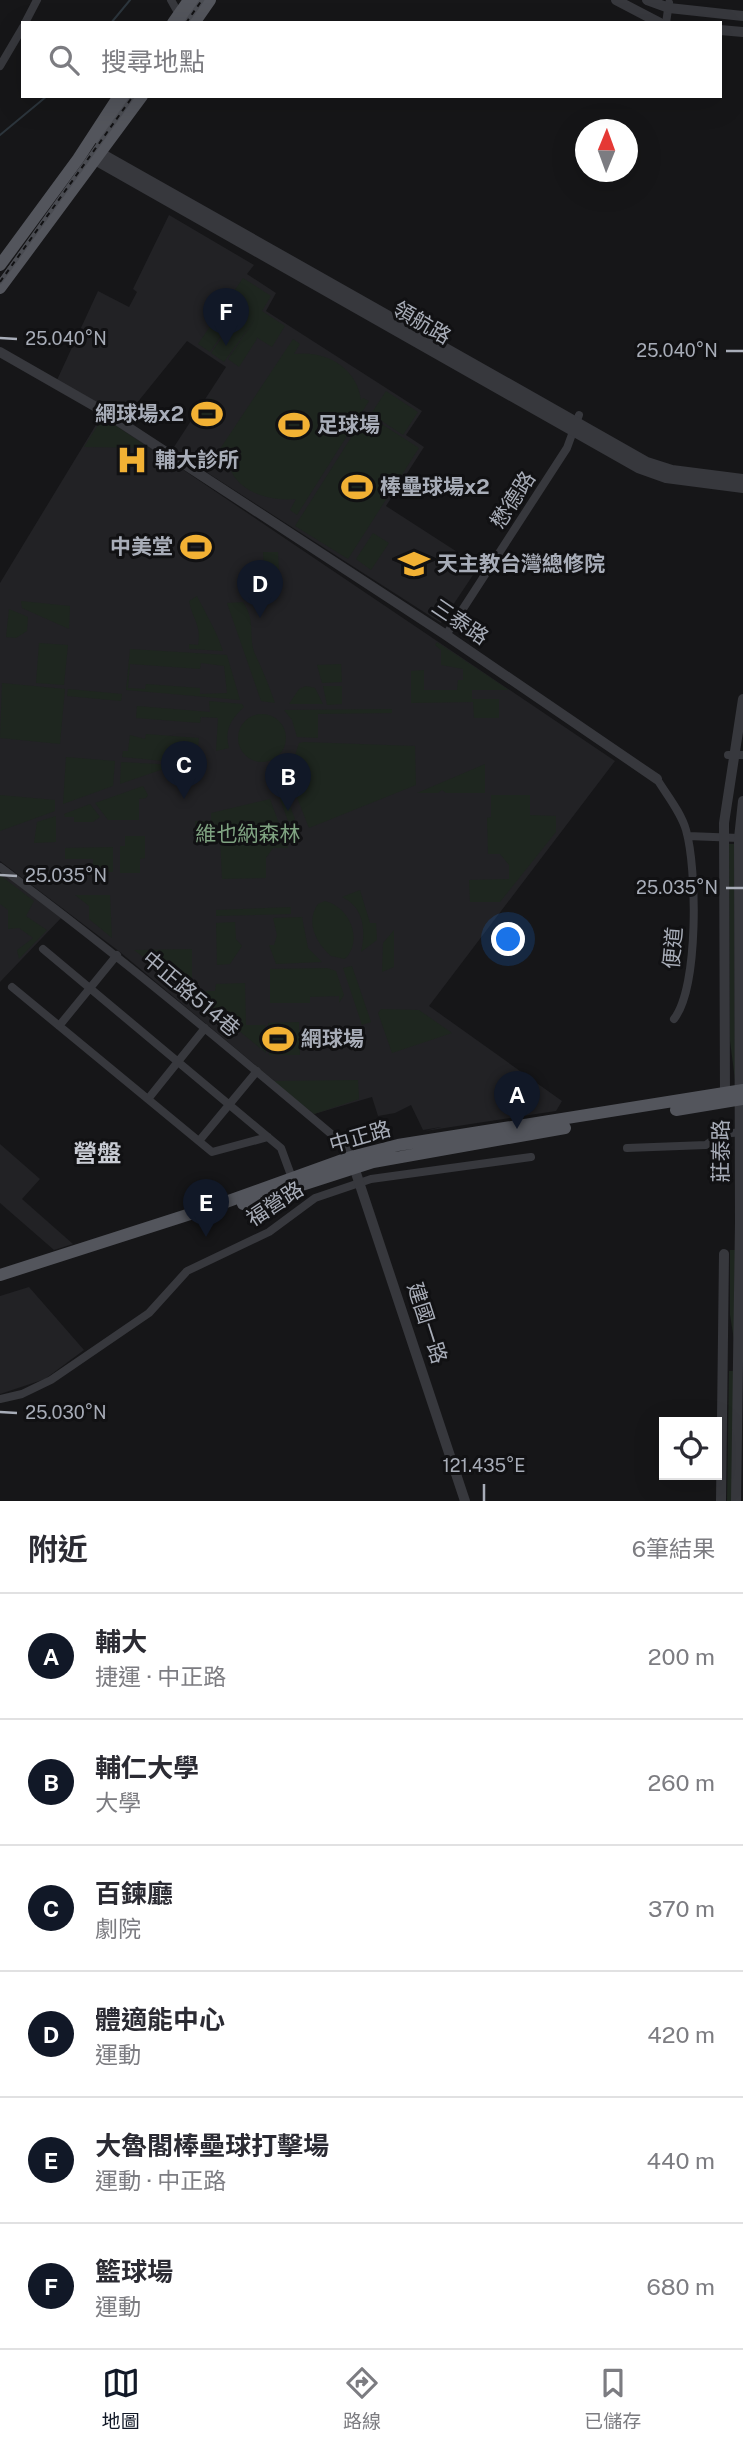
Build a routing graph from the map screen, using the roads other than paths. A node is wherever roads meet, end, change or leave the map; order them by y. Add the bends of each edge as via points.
1 (37, 0) edge
2 (171, 0) edge
3 (189, 0) edge
4 (200, 0) edge
5 (210, 0) edge
6 (617, 0) edge
7 (647, 0) edge
8 (669, 5) junction
9 (743, 16) edge
10 (178, 20) edge
11 (26, 21) edge
12 (195, 21) edge
13 (656, 21) edge
14 (666, 21) edge
15 (21, 30) edge
16 (722, 30) edge
17 (743, 32) edge
18 (0, 66) edge
19 (118, 98) edge
20 (130, 98) edge
21 (140, 98) edge
22 (89, 158) junction
23 (215, 217) junction
24 (0, 265) edge
25 (0, 288) edge
26 (0, 352) edge
27 (577, 423) junction
28 (743, 479) edge
29 (743, 488) edge
30 (446, 635) junction
31 (743, 699) edge
32 (735, 755) edge
33 (657, 779) joint
34 (743, 800) edge
35 (688, 836) junction
36 (723, 837) junction
37 (741, 838) edge
38 (0, 867) edge
39 (43, 949) dead end
40 (117, 955) junction
41 (12, 987) dead end
42 (90, 988) junction
43 (674, 1019) dead end
44 (59, 1026) junction
45 (205, 1028) junction
46 (178, 1062) junction
47 (257, 1071) junction
48 (742, 1095) edge
49 (725, 1098) junction
50 (148, 1099) junction
51 (229, 1105) junction
52 (268, 1137) junction
53 (742, 1137) edge
54 (199, 1141) junction
55 (627, 1148) dead end
56 (531, 1157) dead end
57 (353, 1162) junction
58 (292, 1178) junction
59 (359, 1182) junction
60 (724, 1254) dead end
61 (0, 1275) edge
62 (0, 1284) edge
63 (724, 1355) junction
64 (741, 1356) edge
65 (0, 1399) edge
66 (465, 1501) edge
67 (721, 1501) edge
68 (736, 1501) edge

1 - 11 street
2 - 10 street
3 - 10 main road
4 - 10 main road
5 - 12 main road
6 - 13 street
7 - 8 street
8 - 9 street
8 - 14 street
15 - 18 street
16 - 17 street
19 - 22 main road
20 - 22 main road
21 - 22 main road
22 - 23 street, 領航路
22 - 24 main road
22 - 25 main road
23 - 27 street, 領航路
23 - 27 street, 領航路 via 434,337
26 - 30 street, 三泰路 via 103,411
27 - 28 street, 領航路 via 655,466
27 - 29 street, 領航路 via 657,475
27 - 30 street, 懋德路 via 567,448
30 - 33 street, 三泰路
31 - 32 street, 莊泰路
32 - 36 street, 莊泰路
33 - 35 street, 三泰路
34 - 37 street, 莊泰路
35 - 36 street
35 - 43 street, 便道 via 693,947 686,988
36 - 37 street
36 - 49 street, 莊泰路
37 - 48 street, 莊泰路
38 - 40 street, 中正路514巷
39 - 42 street
40 - 42 street
40 - 45 street, 中正路514巷
41 - 44 street
42 - 44 street
42 - 46 street
44 - 50 street
45 - 46 street
45 - 47 street, 中正路514巷
46 - 50 street
46 - 51 street
47 - 51 street
47 - 57 street, 中正路514巷 via 348,1148
48 - 49 main road, 中正路
48 - 53 street, 莊泰路
49 - 57 main road, 中正路 via 411,1148
50 - 54 street
51 - 52 street
51 - 54 street
52 - 54 street via 212,1152
52 - 58 street via 281,1148
53 - 55 street via 722,1134 706,1146
53 - 64 street, 莊泰路
56 - 59 street, 福營路
57 - 58 main road, 中正路
57 - 59 street, 建國一路
57 - 62 main road, 中正路
58 - 61 main road, 中正路
59 - 65 street, 福營路 via 315,1198 268,1232 187,1270 130,1328 51,1380
59 - 66 street, 建國一路
60 - 63 street
63 - 64 street
63 - 67 street
64 - 68 street, 莊泰路

